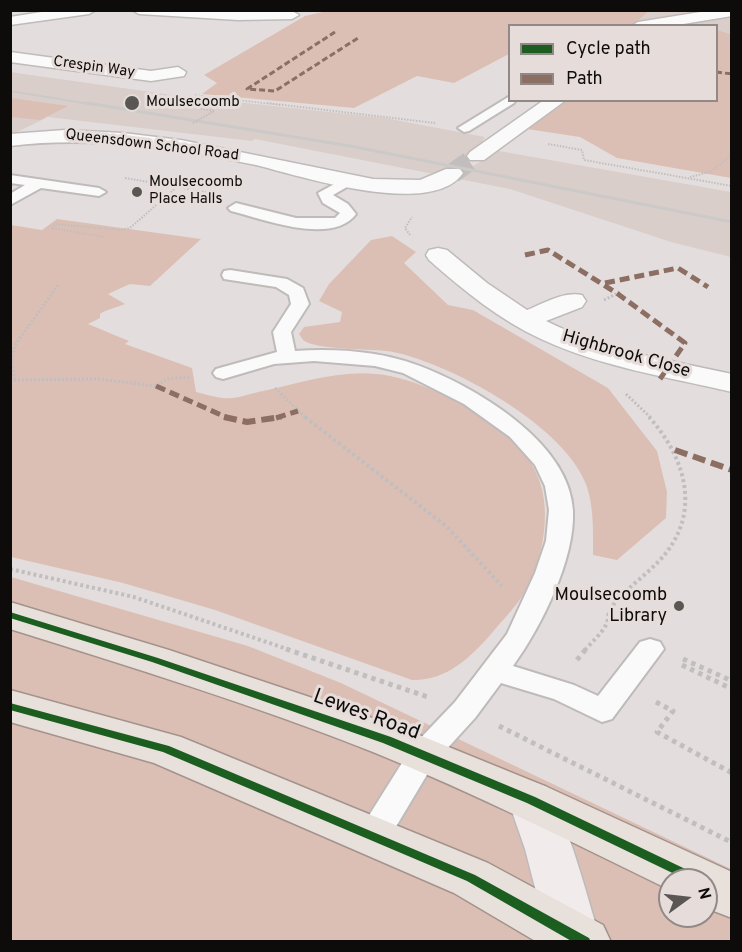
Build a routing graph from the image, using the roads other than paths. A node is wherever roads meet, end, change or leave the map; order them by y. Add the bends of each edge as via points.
1 (89, 10) edge
2 (139, 10) edge
3 (10, 11) edge
4 (732, 12) edge
5 (59, 15) junction
6 (292, 15) dead end
7 (679, 19) junction
8 (732, 19) edge
9 (10, 21) edge
10 (650, 24) edge
11 (10, 57) edge
12 (178, 72) dead end
13 (508, 101) edge
14 (554, 102) edge
15 (464, 128) road end
16 (10, 140) edge
17 (477, 156) tunnel mouth
18 (310, 157) dead end
19 (292, 167) junction
20 (453, 173) tunnel mouth
21 (10, 179) edge
22 (349, 180) junction
23 (39, 183) junction
24 (99, 192) road end
25 (10, 201) edge
26 (236, 207) road end
27 (438, 255) dead end
28 (230, 275) dead end
29 (573, 301) dead end
30 (524, 320) junction
31 (288, 356) junction
32 (223, 373) road end
33 (732, 383) edge
34 (10, 615) edge
35 (650, 649) dead end
36 (493, 670) junction
37 (10, 706) edge
38 (423, 755) junction
39 (531, 800) junction
40 (374, 835) junction
41 (673, 868) edge
42 (718, 890) edge
43 (732, 896) edge
44 (578, 939) edge

1 - 5 street
2 - 6 street via 274,20
3 - 5 street
4 - 7 street
5 - 9 street
7 - 8 street
7 - 10 street
11 - 12 street, Crespin Way via 151,76
13 - 15 lane
14 - 17 street
16 - 19 street, Queensdown School Road via 97,136 236,155
18 - 19 street
19 - 22 street, Queensdown School Road
20 - 22 street, Queensdown School Road via 415,187 386,187
21 - 23 lane
22 - 26 lane via 326,193 329,200 348,213 344,220 334,224 305,223
23 - 24 lane
23 - 25 lane
27 - 30 street, Highbrook Close via 480,291
28 - 31 lane via 280,283 297,292 300,304 282,332
29 - 30 street, Highbrook Close
30 - 33 street, Highbrook Close via 602,352
31 - 32 lane
31 - 36 lane via 358,357 410,369 503,420 545,463 556,486 561,525 548,573 524,628
34 - 38 main road, Lewes Road via 155,660
35 - 36 lane via 602,711 564,692
36 - 38 lane via 465,710
37 - 40 main road via 165,749
38 - 39 main road, Lewes Road
38 - 40 lane
39 - 41 main road, Lewes Road
39 - 44 street
40 - 44 main road via 471,878
42 - 43 main road

